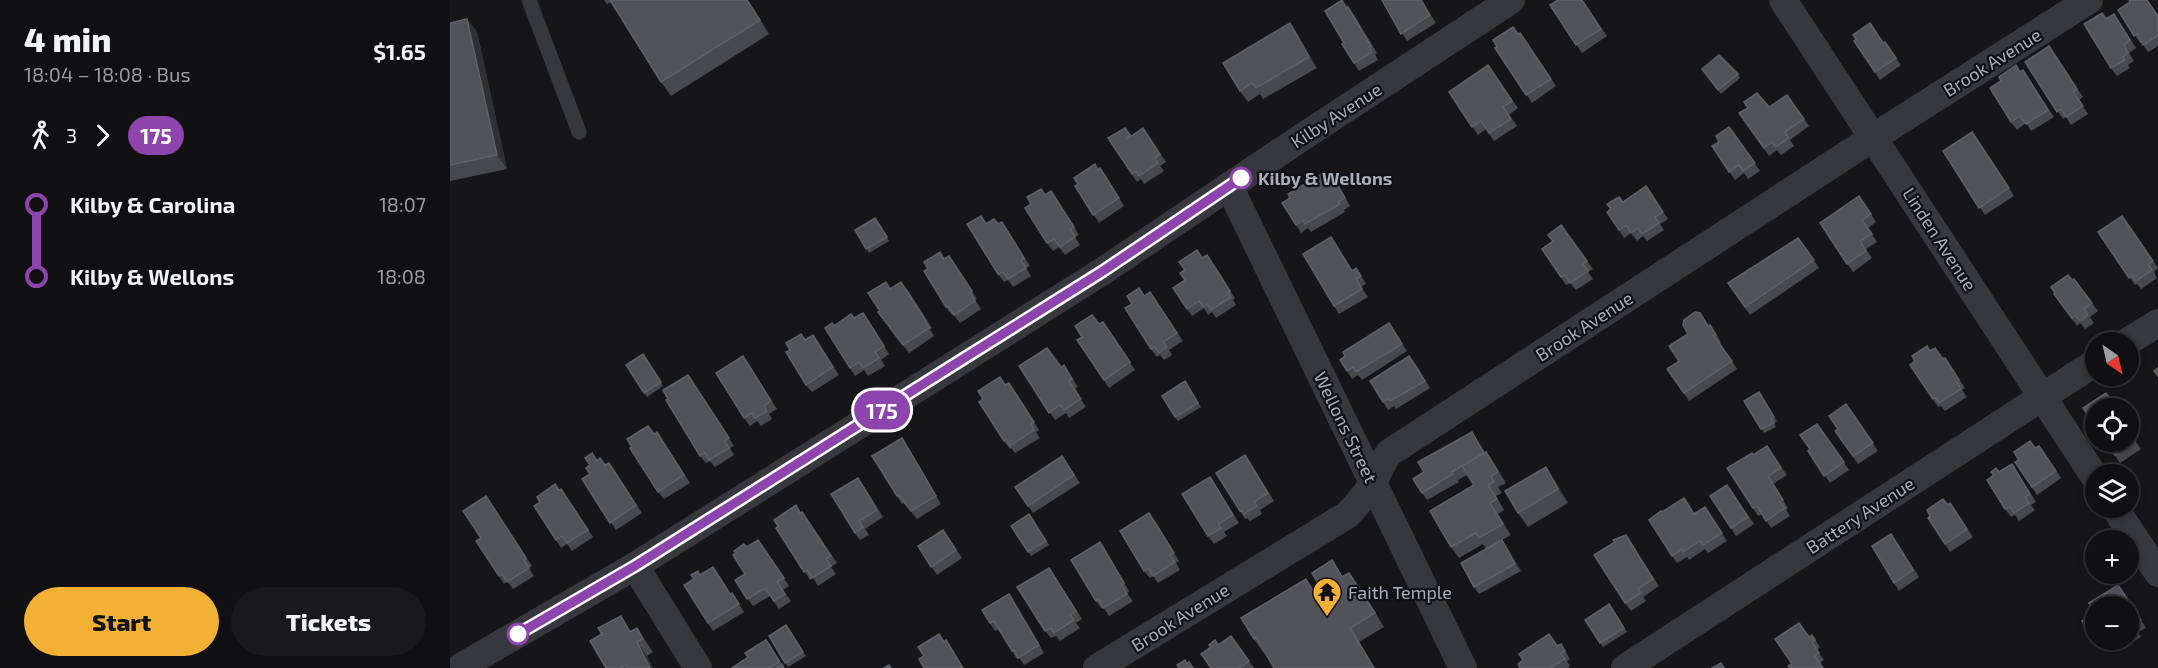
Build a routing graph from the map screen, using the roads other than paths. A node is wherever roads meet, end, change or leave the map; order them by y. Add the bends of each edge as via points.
1 (529, 0) edge
2 (1511, 0) edge
3 (1784, 0) edge
4 (2089, 0) edge
5 (579, 132) dead end
6 (1874, 136) junction
7 (1229, 186) junction
8 (2158, 323) edge
9 (2139, 335) edge
10 (2085, 369) edge
11 (2041, 397) junction
12 (2086, 464) edge
13 (1373, 483) junction
14 (2121, 518) edge
15 (635, 566) junction
16 (2158, 573) edge
17 (459, 668) edge
18 (698, 668) edge
19 (1097, 668) edge
20 (1463, 668) edge
21 (1625, 668) edge

1 - 5 lane
2 - 7 street, Kilby Avenue
3 - 6 street, Linden Avenue
4 - 6 street, Brook Avenue
6 - 11 street, Linden Avenue
6 - 13 street, Brook Avenue via 1389,453
7 - 13 street, Wellons Street
7 - 15 street, Kilby Avenue via 1103,271
8 - 9 street
10 - 11 street, Battery Avenue
11 - 12 street, Linden Avenue
11 - 21 street, Battery Avenue
13 - 19 street, Brook Avenue via 1347,515
13 - 20 street, Wellons Street
14 - 16 street
15 - 17 street, Kilby Avenue
15 - 18 street

